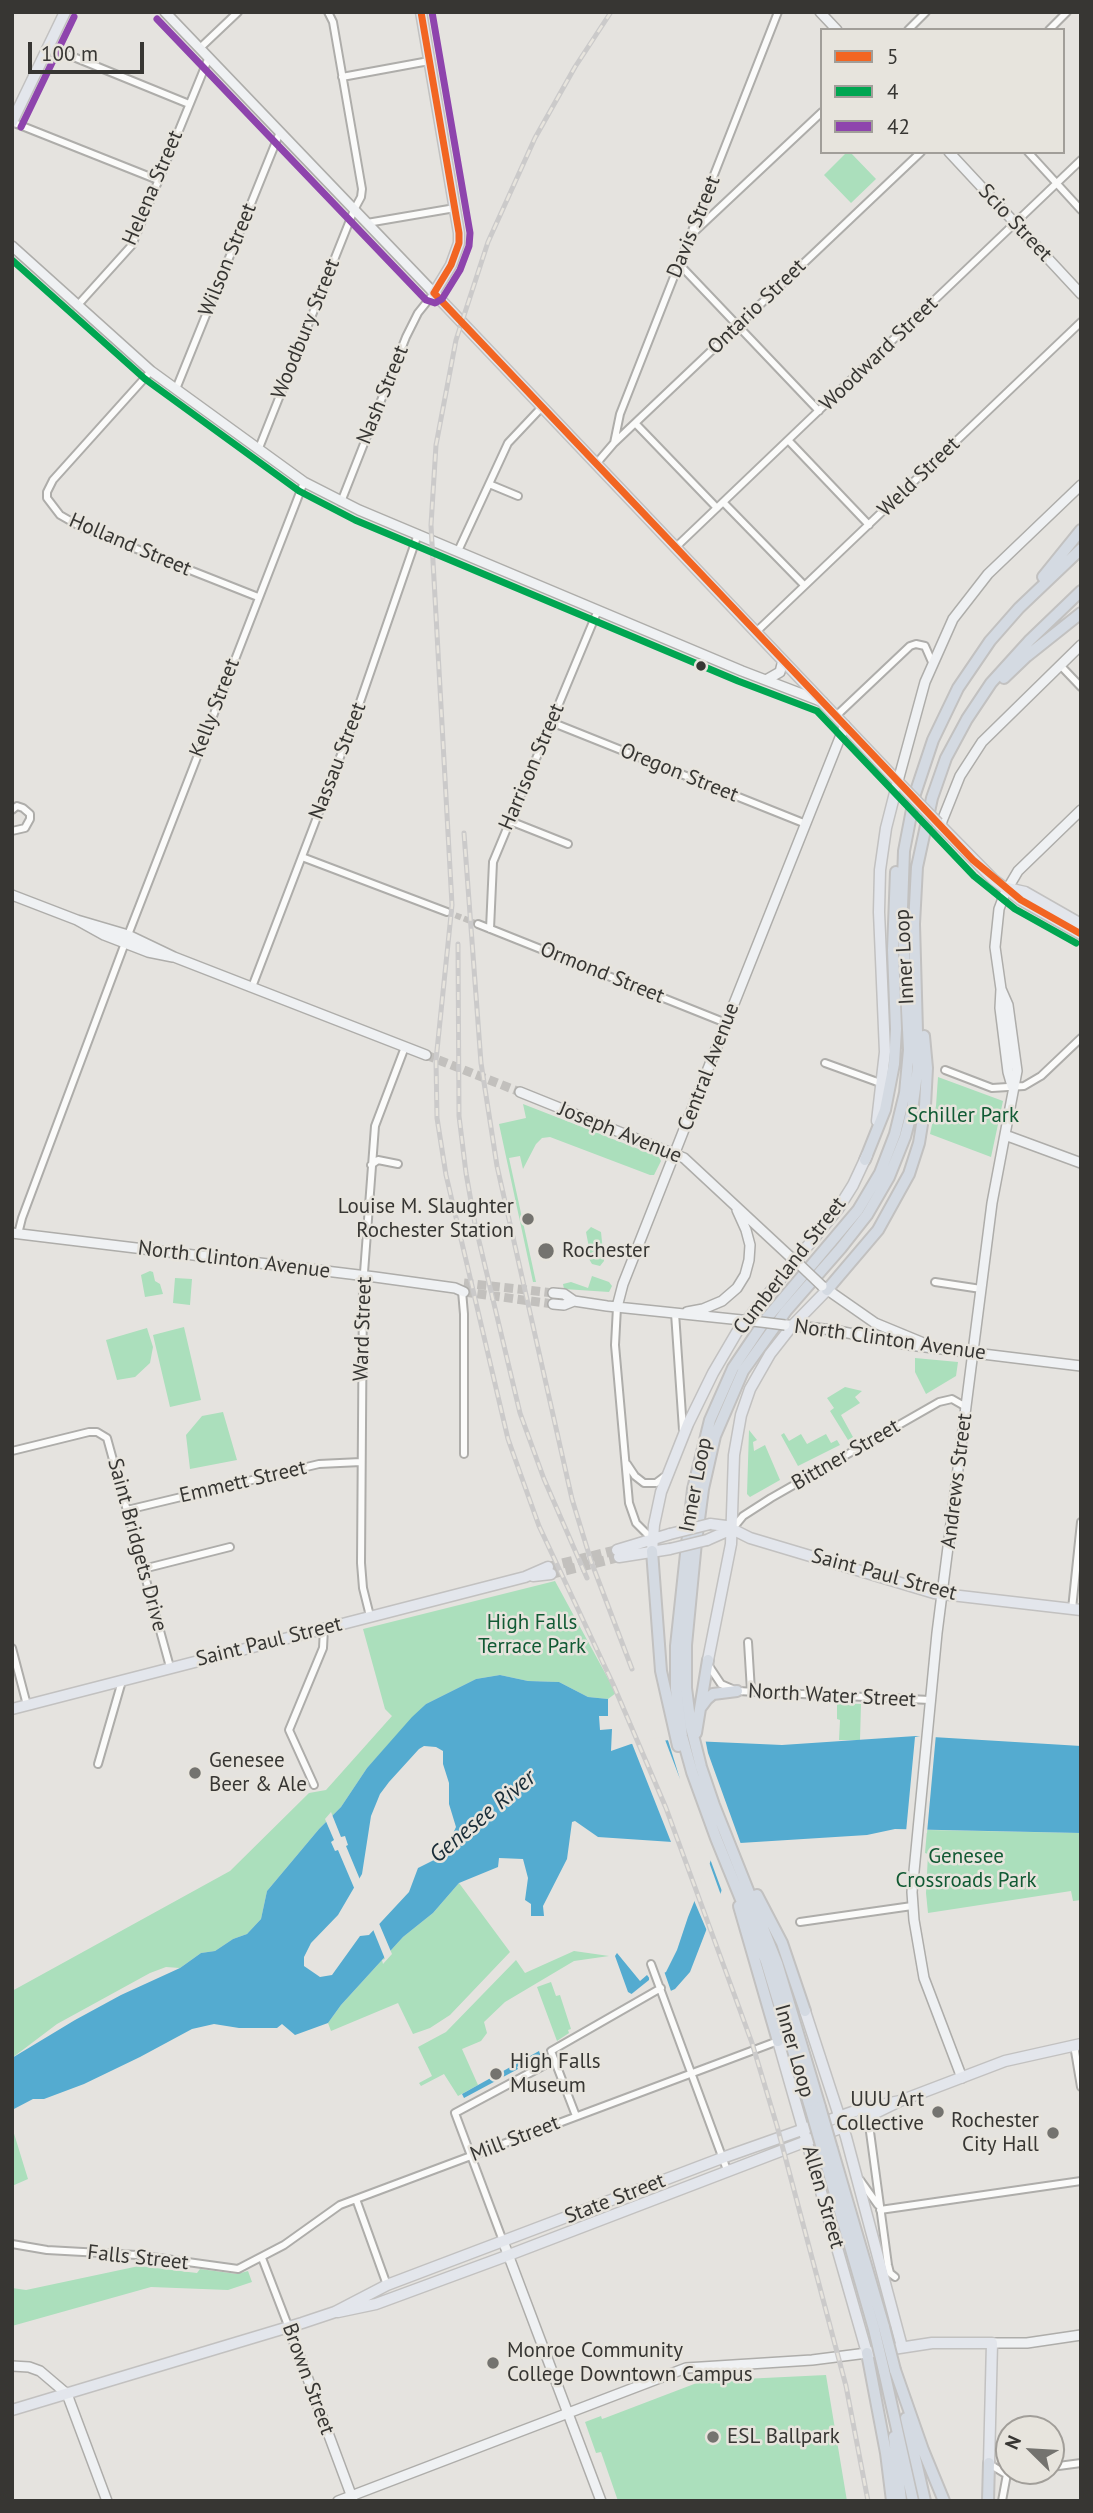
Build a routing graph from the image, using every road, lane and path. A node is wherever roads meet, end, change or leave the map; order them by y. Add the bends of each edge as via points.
1 (65, 12) edge
2 (165, 12) edge
3 (238, 12) edge
4 (328, 12) edge
5 (421, 12) edge
6 (778, 12) edge
7 (820, 12) edge
8 (926, 12) edge
9 (1067, 12) edge
10 (834, 28) edge
11 (910, 28) edge
12 (1051, 28) edge
13 (48, 47) junction
14 (200, 48) junction
15 (209, 57) junction
16 (429, 61) junction
17 (342, 77) junction
18 (189, 104) junction
19 (820, 114) edge
20 (12, 122) edge
21 (280, 132) junction
22 (919, 154) edge
23 (951, 154) edge
24 (1030, 154) edge
25 (1081, 160) edge
26 (158, 180) junction
27 (1056, 183) junction
28 (455, 208) junction
29 (354, 210) junction
30 (1081, 210) edge
31 (367, 223) junction
32 (1015, 223) junction
33 (691, 234) junction
34 (12, 246) edge
35 (679, 264) junction
36 (434, 293) junction
37 (1081, 294) edge
38 (77, 306) junction
39 (1081, 322) edge
40 (738, 326) junction
41 (151, 371) junction
42 (176, 389) junction
43 (542, 407) junction
44 (819, 411) junction
45 (636, 424) junction
46 (789, 440) junction
47 (614, 443) junction
48 (259, 448) junction
49 (596, 464) junction
50 (304, 482) junction
51 (489, 484) junction
52 (1081, 485) edge
53 (518, 496) dead end
54 (341, 502) junction
55 (723, 502) junction
56 (717, 508) junction
57 (869, 525) junction
58 (1081, 530) edge
59 (418, 534) junction
60 (676, 547) junction
61 (1081, 549) edge
62 (458, 551) junction
63 (804, 585) junction
64 (1081, 591) edge
65 (258, 597) junction
66 (598, 611) junction
67 (1081, 612) edge
68 (1009, 619) junction
69 (756, 632) junction
70 (1081, 645) edge
71 (783, 660) junction
72 (932, 663) junction
73 (1060, 665) junction
74 (766, 680) junction
75 (1081, 687) edge
76 (823, 702) junction
77 (836, 716) junction
78 (551, 722) junction
79 (845, 725) junction
80 (960, 731) junction
81 (900, 784) junction
82 (915, 794) junction
83 (12, 810) edge
84 (1081, 810) edge
85 (510, 821) junction
86 (806, 824) junction
87 (939, 825) junction
88 (12, 831) edge
89 (568, 844) dead end
90 (302, 857) junction
91 (1007, 888) junction
92 (12, 895) edge
93 (447, 912) tunnel mouth
94 (478, 924) tunnel mouth
95 (1081, 924) edge
96 (490, 929) junction
97 (1081, 934) edge
98 (914, 938) junction
99 (127, 939) junction
100 (252, 987) junction
101 (1001, 989) junction
102 (726, 1023) junction
103 (1081, 1038) edge
104 (405, 1047) junction
105 (426, 1055) tunnel mouth
106 (825, 1063) dead end
107 (945, 1070) dead end
108 (883, 1084) junction
109 (1013, 1087) junction
110 (520, 1092) tunnel mouth
111 (1005, 1135) junction
112 (675, 1154) junction
113 (865, 1160) junction
114 (1081, 1163) edge
115 (398, 1164) dead end
116 (371, 1166) junction
117 (727, 1197) junction
118 (15, 1233) edge
119 (797, 1263) junction
120 (364, 1275) junction
121 (935, 1282) dead end
122 (824, 1288) junction
123 (461, 1289) joint
124 (981, 1289) junction
125 (553, 1293) tunnel mouth
126 (574, 1301) junction
127 (553, 1304) tunnel mouth
128 (617, 1307) junction
129 (675, 1313) junction
130 (749, 1321) junction
131 (789, 1325) junction
132 (950, 1350) junction
133 (973, 1353) junction
134 (1081, 1366) edge
135 (966, 1407) junction
136 (684, 1434) junction
137 (12, 1451) edge
138 (464, 1454) dead end
139 (625, 1459) junction
140 (361, 1462) junction
141 (669, 1471) junction
142 (127, 1510) junction
143 (1081, 1522) edge
144 (732, 1529) junction
145 (652, 1539) junction
146 (230, 1547) dead end
147 (652, 1551) junction
148 (143, 1569) junction
149 (550, 1570) tunnel mouth
150 (942, 1594) junction
151 (1077, 1610) edge
152 (370, 1616) junction
153 (324, 1628) junction
154 (748, 1643) dead end
155 (12, 1648) edge
156 (708, 1660) junction
157 (170, 1667) junction
158 (122, 1681) junction
159 (737, 1691) junction
160 (751, 1692) junction
161 (930, 1700) junction
162 (27, 1705) junction
163 (12, 1709) edge
164 (697, 1720) junction
165 (687, 1738) junction
166 (98, 1764) dead end
167 (314, 1785) dead end
168 (737, 1863) junction
169 (731, 1876) junction
170 (912, 1906) junction
171 (800, 1922) dead end
172 (651, 1964) dead end
173 (661, 1988) junction
174 (805, 2011) joint
175 (778, 2041) junction
176 (1077, 2045) edge
177 (554, 2060) junction
178 (690, 2073) junction
179 (962, 2078) junction
180 (1081, 2087) edge
181 (900, 2101) junction
182 (816, 2109) junction
183 (576, 2116) junction
184 (839, 2116) junction
185 (868, 2117) junction
186 (843, 2127) junction
187 (803, 2129) junction
188 (807, 2140) junction
189 (471, 2156) junction
190 (722, 2158) junction
191 (727, 2170) junction
192 (855, 2170) junction
193 (1081, 2181) edge
194 (356, 2199) junction
195 (880, 2210) junction
196 (503, 2241) junction
197 (12, 2244) edge
198 (509, 2255) junction
199 (262, 2258) junction
200 (895, 2277) dead end
201 (387, 2284) junction
202 (335, 2312) junction
203 (289, 2328) junction
204 (1081, 2335) edge
205 (992, 2343) junction
206 (902, 2347) junction
207 (867, 2353) junction
208 (12, 2366) edge
209 (890, 2371) junction
210 (67, 2394) junction
211 (12, 2410) edge
212 (569, 2414) junction
213 (989, 2463) junction
214 (995, 2468) edge
215 (353, 2498) edge
216 (599, 2500) edge
217 (107, 2501) edge
218 (338, 2501) edge
219 (892, 2501) edge
220 (901, 2501) edge
221 (913, 2501) edge
222 (925, 2501) edge
223 (944, 2501) edge
224 (988, 2501) edge

1 - 13 main road
2 - 14 street
3 - 14 street
4 - 17 street, Woodbury Street
5 - 16 main road
6 - 33 street, Davis Street
7 - 10 street
8 - 11 street
9 - 12 street
13 - 18 street
13 - 20 main road
14 - 15 street
15 - 18 street, Helena Street
15 - 21 street
16 - 17 street
16 - 28 main road
17 - 29 street, Woodbury Street via 362,189
18 - 26 street, Helena Street
19 - 33 street
20 - 26 street
21 - 29 street
21 - 42 street, Wilson Street
22 - 40 street, Ontario Street
23 - 32 street, Scio Street
24 - 27 street
25 - 27 street, Woodward Street
26 - 38 street, Helena Street via 132,244
27 - 30 street
27 - 32 street, Woodward Street
28 - 31 street
28 - 36 main road via 459,243
29 - 31 street
29 - 48 street, Woodbury Street
31 - 36 street
32 - 37 street, Scio Street
32 - 44 street, Woodward Street
33 - 35 street, Davis Street
34 - 38 street
35 - 40 street
35 - 47 street, Davis Street via 620,414
36 - 43 main road
36 - 54 street, Nash Street via 406,337
38 - 41 street
39 - 57 street, Weld Street
40 - 44 street
40 - 45 street, Ontario Street
41 - 42 street
41 - 65 street, Holland Street via 53,480 47,498 80,527
42 - 48 street
43 - 49 main road
43 - 51 street via 508,443
44 - 46 street, Woodward Street
45 - 47 street, Ontario Street
45 - 56 street
46 - 55 street, Woodward Street
46 - 57 street
47 - 49 street, Ontario Street
48 - 50 street
49 - 60 main road
50 - 54 street
50 - 65 street, Kelly Street
51 - 53 street
51 - 62 street
52 - 72 street, Cumberland Street via 988,574 953,618
54 - 59 street
55 - 56 street, Woodward Street
55 - 63 street
56 - 60 street, Woodward Street
57 - 63 street, Weld Street
58 - 68 highway
59 - 62 street
59 - 90 street, Nassau Street
60 - 69 main road
61 - 68 highway, Inner Loop
62 - 66 street
63 - 69 street, Weld Street
64 - 80 highway, Inner Loop via 1005,666
65 - 99 street, Kelly Street
66 - 74 street
66 - 78 street, Harrison Street
67 - 80 highway via 1012,670
68 - 82 highway, Inner Loop via 951,701
69 - 71 main road
70 - 73 street
71 - 74 street via 780,672
71 - 76 main road
72 - 77 street via 925,646 910,646
72 - 81 street, Cumberland Street
73 - 75 street
73 - 87 street via 977,748
74 - 76 street
76 - 77 main road
77 - 79 main road
78 - 85 street, Harrison Street
78 - 86 street, Oregon Street
79 - 81 main road
79 - 86 street, Central Avenue
80 - 98 highway, Inner Loop via 941,772 921,840
81 - 87 main road, bridge
81 - 108 main road, Cumberland Street via 884,842 879,891
82 - 113 highway via 894,889 893,1072 885,1110
82 - 165 highway, Inner Loop via 902,880 909,1050 900,1120 886,1160 862,1204 757,1330 733,1368 710,1420 691,1496 678,1610 676,1689
83 - 88 street via 17,806 30,814 28,825
84 - 91 street via 1026,862
85 - 89 street
85 - 96 street, Harrison Street via 493,862
86 - 102 street, Central Avenue
87 - 91 main road
90 - 93 street
90 - 100 street, Nassau Street
91 - 95 main road via 1025,892
91 - 97 main road
91 - 101 street, Andrews Street via 995,936
92 - 99 street
94 - 96 street, Ormond Street
96 - 102 street, Ormond Street
98 - 122 highway via 927,1068 919,1143 889,1214 870,1242
98 - 165 highway, Inner Loop via 918,1067 898,1157 859,1226 758,1347 715,1436 699,1517 687,1631
99 - 100 street
99 - 118 street, Kelly Street
100 - 104 street
101 - 109 street, Andrews Street
101 - 109 street, Andrews Street via 1008,1005 1017,1069
102 - 112 street, Central Avenue
103 - 109 street via 1038,1079
104 - 105 street
104 - 116 street, Ward Street via 375,1126
106 - 108 street
107 - 109 street via 988,1087
108 - 113 main road, Cumberland Street via 876,1129
109 - 111 street, Andrews Street
110 - 112 street, Joseph Avenue
111 - 114 street
111 - 124 street, Andrews Street
112 - 117 street, Joseph Avenue via 689,1161
112 - 128 street, Central Avenue
113 - 119 main road, Cumberland Street via 842,1203
115 - 116 street via 378,1160
116 - 120 street, Ward Street
117 - 119 street, Joseph Avenue
117 - 129 street via 748,1236 745,1275 722,1301
118 - 120 street, North Clinton Avenue
119 - 122 street, Joseph Avenue, bridge
119 - 130 main road, Cumberland Street
120 - 123 street, North Clinton Avenue
120 - 140 street, Ward Street
121 - 124 street
122 - 131 main road, Cumberland Street
122 - 132 street, Joseph Avenue via 888,1330
123 - 138 street
124 - 133 street, Andrews Street
125 - 126 street, North Clinton Avenue
126 - 127 street, North Clinton Avenue
126 - 128 street, North Clinton Avenue
128 - 129 street, North Clinton Avenue
128 - 139 street, Central Avenue via 615,1345
129 - 130 street, North Clinton Avenue
129 - 136 street
130 - 131 street, North Clinton Avenue, bridge
130 - 136 main road, Cumberland Street via 713,1373
131 - 132 street, North Clinton Avenue
131 - 144 main road, Cumberland Street via 750,1388 741,1415 734,1455
132 - 133 street, North Clinton Avenue
133 - 134 street, North Clinton Avenue
133 - 135 street, Andrews Street
135 - 144 street, Bittner Street via 946,1399 771,1497
135 - 150 street, Andrews Street
136 - 141 main road, Cumberland Street
137 - 142 street, Saint Bridgets Drive via 101,1433 109,1442
139 - 141 street via 635,1476 647,1483 659,1482
139 - 145 street, Central Avenue via 631,1511
140 - 142 street, Emmett Street via 319,1464
140 - 152 street, Ward Street via 362,1572
141 - 145 main road, Cumberland Street
142 - 148 street, Saint Bridgets Drive
143 - 151 street
144 - 145 main road, Saint Paul Street, bridge via 710,1524
144 - 147 main road, Saint Paul Street, bridge via 707,1540
144 - 150 main road, Saint Paul Street
144 - 156 main road, Cumberland Street
145 - 147 main road, Cumberland Street
145 - 147 main road, Saint Paul Street via 618,1553
146 - 148 street
147 - 165 highway via 665,1696
148 - 157 street, Saint Bridgets Drive
149 - 152 main road, Saint Paul Street
150 - 151 main road, Saint Paul Street
150 - 161 street, Andrews Street
152 - 153 main road, Saint Paul Street
153 - 157 main road, Saint Paul Street
153 - 167 street via 323,1648 289,1730
154 - 160 street
155 - 162 street
156 - 159 street, North Water Street via 717,1681
156 - 164 highway
157 - 158 main road, Saint Paul Street
158 - 162 main road, Saint Paul Street
158 - 166 street
159 - 160 street, North Water Street
159 - 164 highway via 710,1696
160 - 161 street, North Water Street
161 - 170 street, Andrews Street
162 - 163 main road, Saint Paul Street
164 - 165 highway
165 - 168 highway, Inner Loop
165 - 169 highway, Inner Loop via 701,1799
168 - 174 highway via 778,1935
168 - 182 highway, Inner Loop via 773,1949
169 - 175 highway
169 - 182 highway, Inner Loop via 766,1961
170 - 171 street
170 - 179 street, Andrews Street via 924,1978
172 - 173 street
173 - 177 street via 551,2051
173 - 178 street
174 - 184 main road, Allen Street
175 - 178 street, Mill Street
175 - 187 main road, Allen Street
176 - 179 main road, State Street via 1005,2061
176 - 180 street
177 - 183 street
177 - 189 street via 455,2113
178 - 183 street, Mill Street
178 - 190 street
179 - 181 main road, State Street
181 - 184 main road, State Street
181 - 185 main road, State Street
182 - 209 highway, Inner Loop, bridge
183 - 189 street, Mill Street
184 - 186 main road, Allen Street
184 - 187 main road, State Street
185 - 186 main road, State Street
185 - 195 street, Allen Street
186 - 188 main road, State Street
186 - 192 main road, Allen Street
187 - 188 main road, Allen Street
187 - 190 main road, State Street
188 - 191 main road, State Street
188 - 207 main road, Allen Street
189 - 194 street, Mill Street
189 - 196 street
190 - 191 street
190 - 196 main road, State Street
191 - 198 main road, State Street
192 - 195 street, Allen Street
192 - 206 main road, Allen Street
193 - 195 street
194 - 199 street, Mill Street via 333,2209
194 - 201 street
195 - 200 street, Allen Street via 888,2269
196 - 198 street
196 - 201 main road, State Street
197 - 199 street, Falls Street via 232,2270
198 - 202 main road, State Street via 376,2304
198 - 212 street
199 - 203 street, Brown Street
201 - 202 main road, State Street
202 - 203 main road, State Street
203 - 210 main road, State Street
203 - 215 street, Brown Street
204 - 205 street
205 - 206 main road
205 - 213 main road
206 - 207 main road
207 - 212 street via 686,2368
207 - 219 highway
208 - 210 street via 40,2371
209 - 220 highway
209 - 221 highway, Inner Loop
209 - 222 highway, Inner Loop
209 - 223 highway
210 - 211 main road, State Street
210 - 217 street
212 - 215 street
212 - 216 street
213 - 214 street
213 - 224 highway
215 - 218 street

